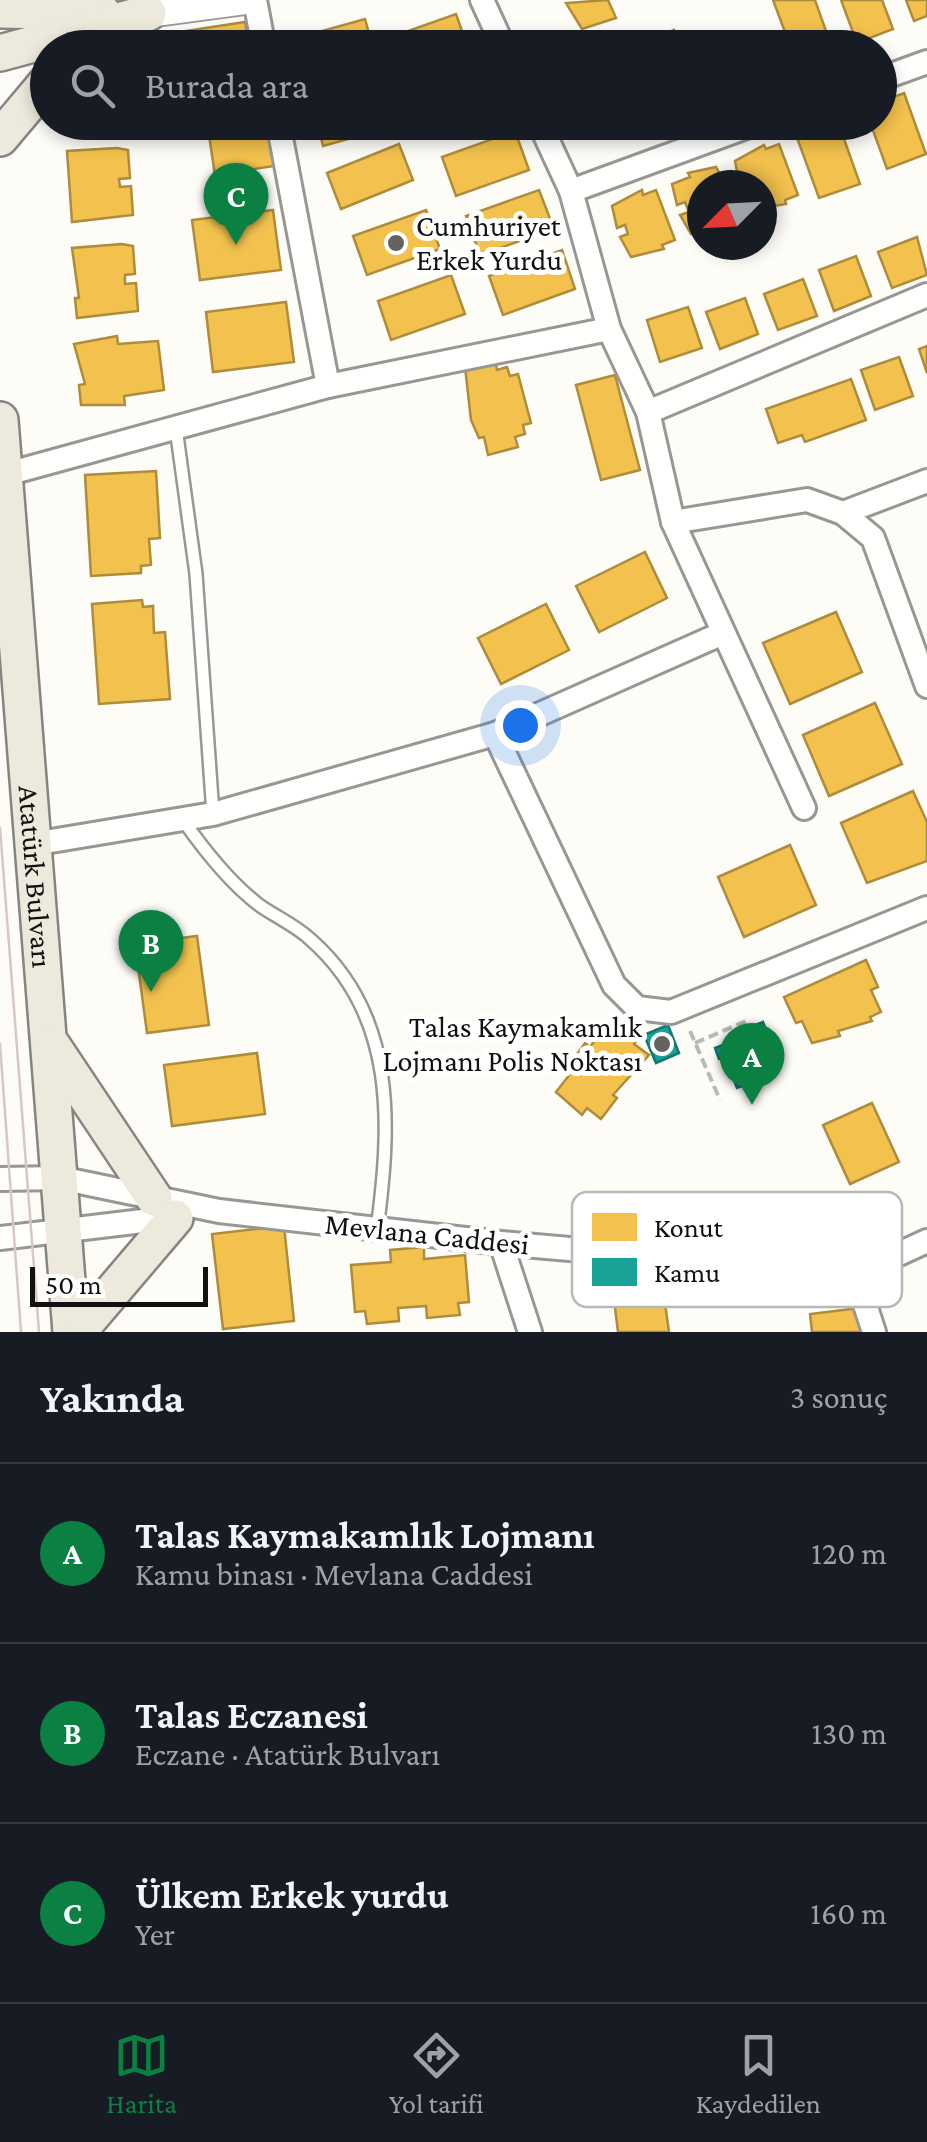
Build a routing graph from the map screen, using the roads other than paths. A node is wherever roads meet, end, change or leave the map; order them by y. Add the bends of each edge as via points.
1 (245, 0) edge
2 (254, 0) edge
3 (482, 0) edge
4 (0, 10) edge
5 (148, 13) joint
6 (84, 22) edge
7 (260, 30) edge
8 (496, 30) edge
9 (30, 43) edge
10 (0, 54) edge
11 (927, 62) edge
12 (897, 73) edge
13 (30, 102) edge
14 (0, 138) edge
15 (281, 140) edge
16 (547, 140) edge
17 (711, 140) edge
18 (571, 191) junction
19 (927, 295) edge
20 (609, 330) junction
21 (328, 386) junction
22 (648, 412) junction
23 (0, 420) edge
24 (176, 428) junction
25 (4, 475) junction
26 (927, 480) edge
27 (843, 514) junction
28 (673, 522) junction
29 (723, 633) junction
30 (927, 686) edge
31 (495, 734) junction
32 (804, 808) dead end
33 (213, 814) junction
34 (183, 820) junction
35 (33, 844) junction
36 (927, 908) edge
37 (49, 1039) junction
38 (60, 1178) junction
39 (0, 1179) edge
40 (165, 1208) junction
41 (377, 1229) junction
42 (66, 1233) junction
43 (0, 1238) edge
44 (927, 1241) edge
45 (501, 1243) junction
46 (572, 1249) edge
47 (902, 1252) edge
48 (866, 1307) edge
49 (74, 1332) edge
50 (530, 1332) edge
51 (874, 1332) edge

1 - 5 street
2 - 7 street
3 - 8 street
4 - 6 main road
5 - 6 main road
9 - 10 main road
11 - 12 street
13 - 14 main road
15 - 21 street
16 - 18 street
17 - 18 street
18 - 20 street
19 - 22 street
20 - 21 street
20 - 22 street
21 - 24 street
22 - 28 street
23 - 25 main road, Atatürk Bulvarı
24 - 25 street
24 - 33 lane via 196,574
25 - 35 main road, Atatürk Bulvarı
26 - 27 street
27 - 28 street via 807,500
27 - 30 street via 873,538
28 - 29 street
29 - 31 street
29 - 32 street
31 - 33 street
31 - 36 street via 619,994 649,1012 680,1008
33 - 34 street
34 - 35 street
34 - 41 lane via 243,891 333,960 363,1004 386,1098 388,1149
35 - 37 main road, Atatürk Bulvarı
37 - 38 main road, Atatürk Bulvarı
37 - 40 main road
38 - 39 street, Mevlana Caddesi
38 - 40 street, Mevlana Caddesi
38 - 42 main road, Atatürk Bulvarı
40 - 41 street, Mevlana Caddesi
40 - 42 street, Mevlana Caddesi
40 - 49 main road
41 - 45 street, Mevlana Caddesi
42 - 43 street, Mevlana Caddesi
42 - 49 main road, Atatürk Bulvarı
44 - 47 street, Mevlana Caddesi
45 - 46 street, Mevlana Caddesi
45 - 50 street
48 - 51 street

